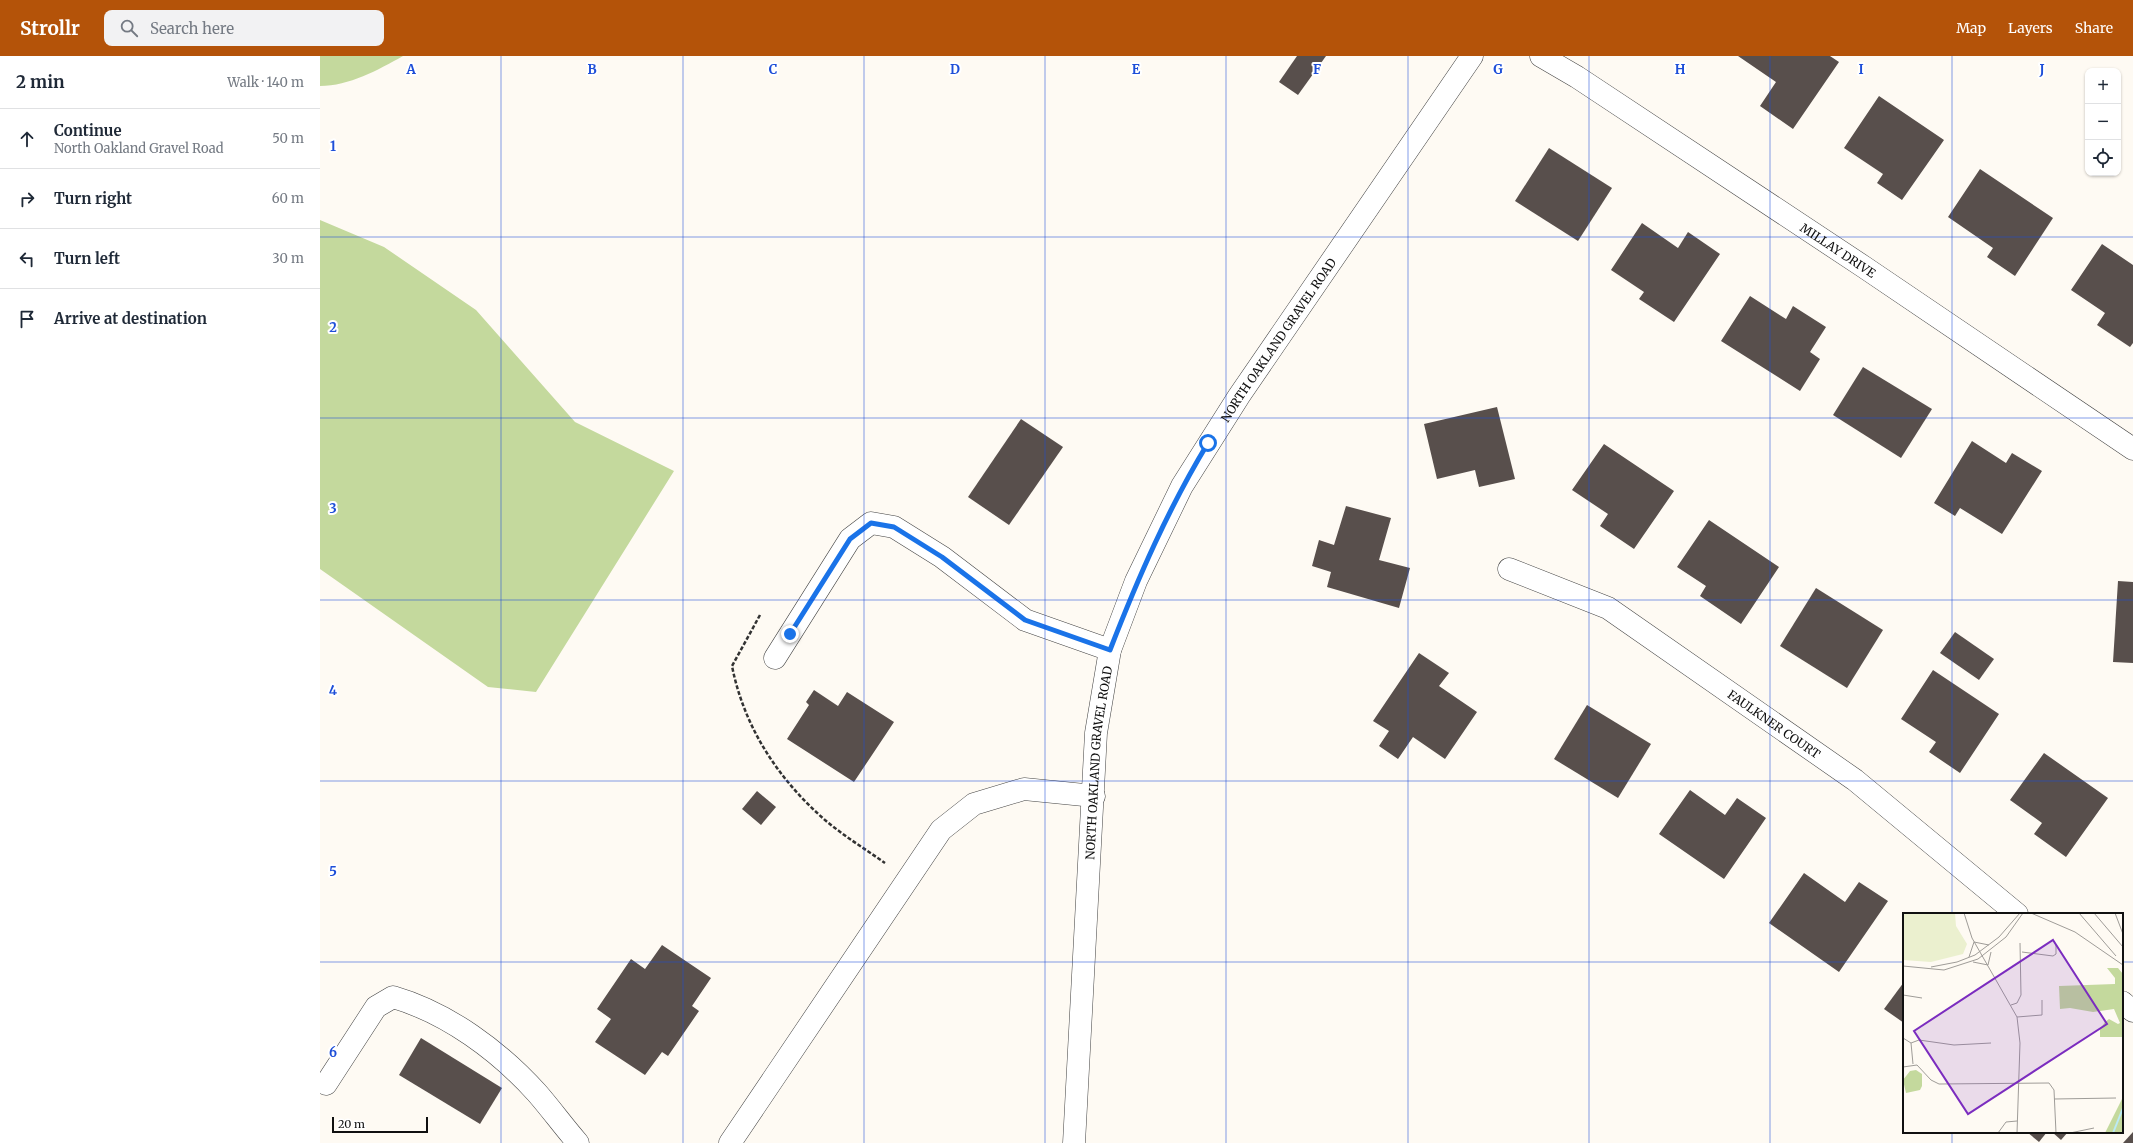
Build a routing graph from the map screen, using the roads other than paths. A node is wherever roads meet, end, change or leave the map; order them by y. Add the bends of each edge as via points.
1 (1472, 56) edge
2 (1541, 56) edge
3 (2133, 449) edge
4 (1509, 569) dead end
5 (1110, 650) junction
6 (775, 658) dead end
7 (1094, 796) junction
8 (2015, 913) edge
9 (2123, 1003) edge
10 (2133, 1011) edge
11 (326, 1084) dead end
12 (578, 1143) edge
13 (730, 1143) edge
14 (1074, 1143) edge

1 - 5 street, NORTH OAKLAND GRAVEL ROAD via 1239,396 1182,486 1136,582
2 - 3 street, MILLAY DRIVE via 1864,267
4 - 8 street, FAULKNER COURT via 1608,608 1855,780
5 - 6 street via 1025,620 942,557 894,527 871,523 850,539
5 - 7 street, NORTH OAKLAND GRAVEL ROAD via 1096,733
7 - 13 street via 1024,789 974,804 942,830
7 - 14 street, NORTH OAKLAND GRAVEL ROAD
9 - 10 street
11 - 12 street via 376,1007 393,997 418,1005 459,1027 503,1062 536,1093

